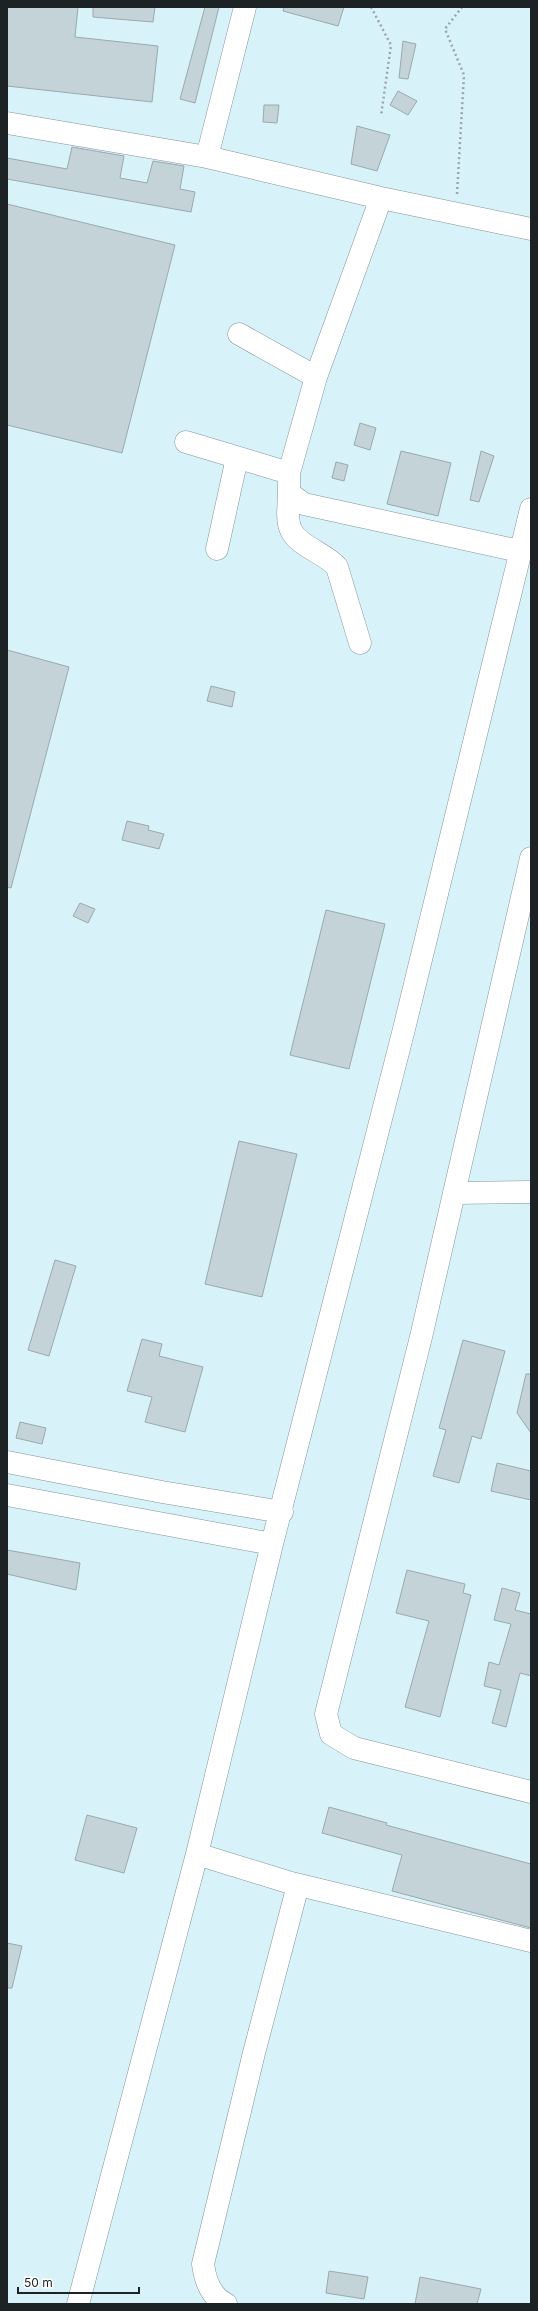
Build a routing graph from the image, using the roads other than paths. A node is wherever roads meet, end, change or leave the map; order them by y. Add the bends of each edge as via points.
1 (245, 7) edge
2 (7, 123) edge
3 (207, 157) junction
4 (381, 198) junction
5 (531, 229) edge
6 (239, 334) dead end
7 (316, 377) junction
8 (186, 442) dead end
9 (237, 458) junction
10 (289, 483) junction
11 (531, 509) edge
12 (217, 549) dead end
13 (519, 551) junction
14 (360, 643) dead end
15 (531, 858) edge
16 (531, 1192) edge
17 (454, 1193) junction
18 (7, 1462) edge
19 (7, 1495) edge
20 (282, 1512) junction
21 (272, 1544) junction
22 (531, 1792) edge
23 (197, 1854) junction
24 (298, 1885) junction
25 (531, 1941) edge
26 (78, 2304) edge
27 (226, 2304) edge

1 - 3 street
2 - 3 street
3 - 4 street
4 - 5 street
4 - 7 street
6 - 7 street
7 - 10 street
8 - 9 street
9 - 10 street
9 - 12 street
10 - 13 street via 304,504
10 - 14 street via 291,530 298,540 330,558 337,567
11 - 13 street
13 - 20 street via 404,1029
15 - 17 street
16 - 17 street
17 - 22 street via 382,1495 326,1714 331,1734 354,1748
18 - 20 street
19 - 21 street
20 - 21 street
21 - 23 street
23 - 24 street
23 - 26 street
24 - 25 street
24 - 27 street via 203,2264 205,2279

